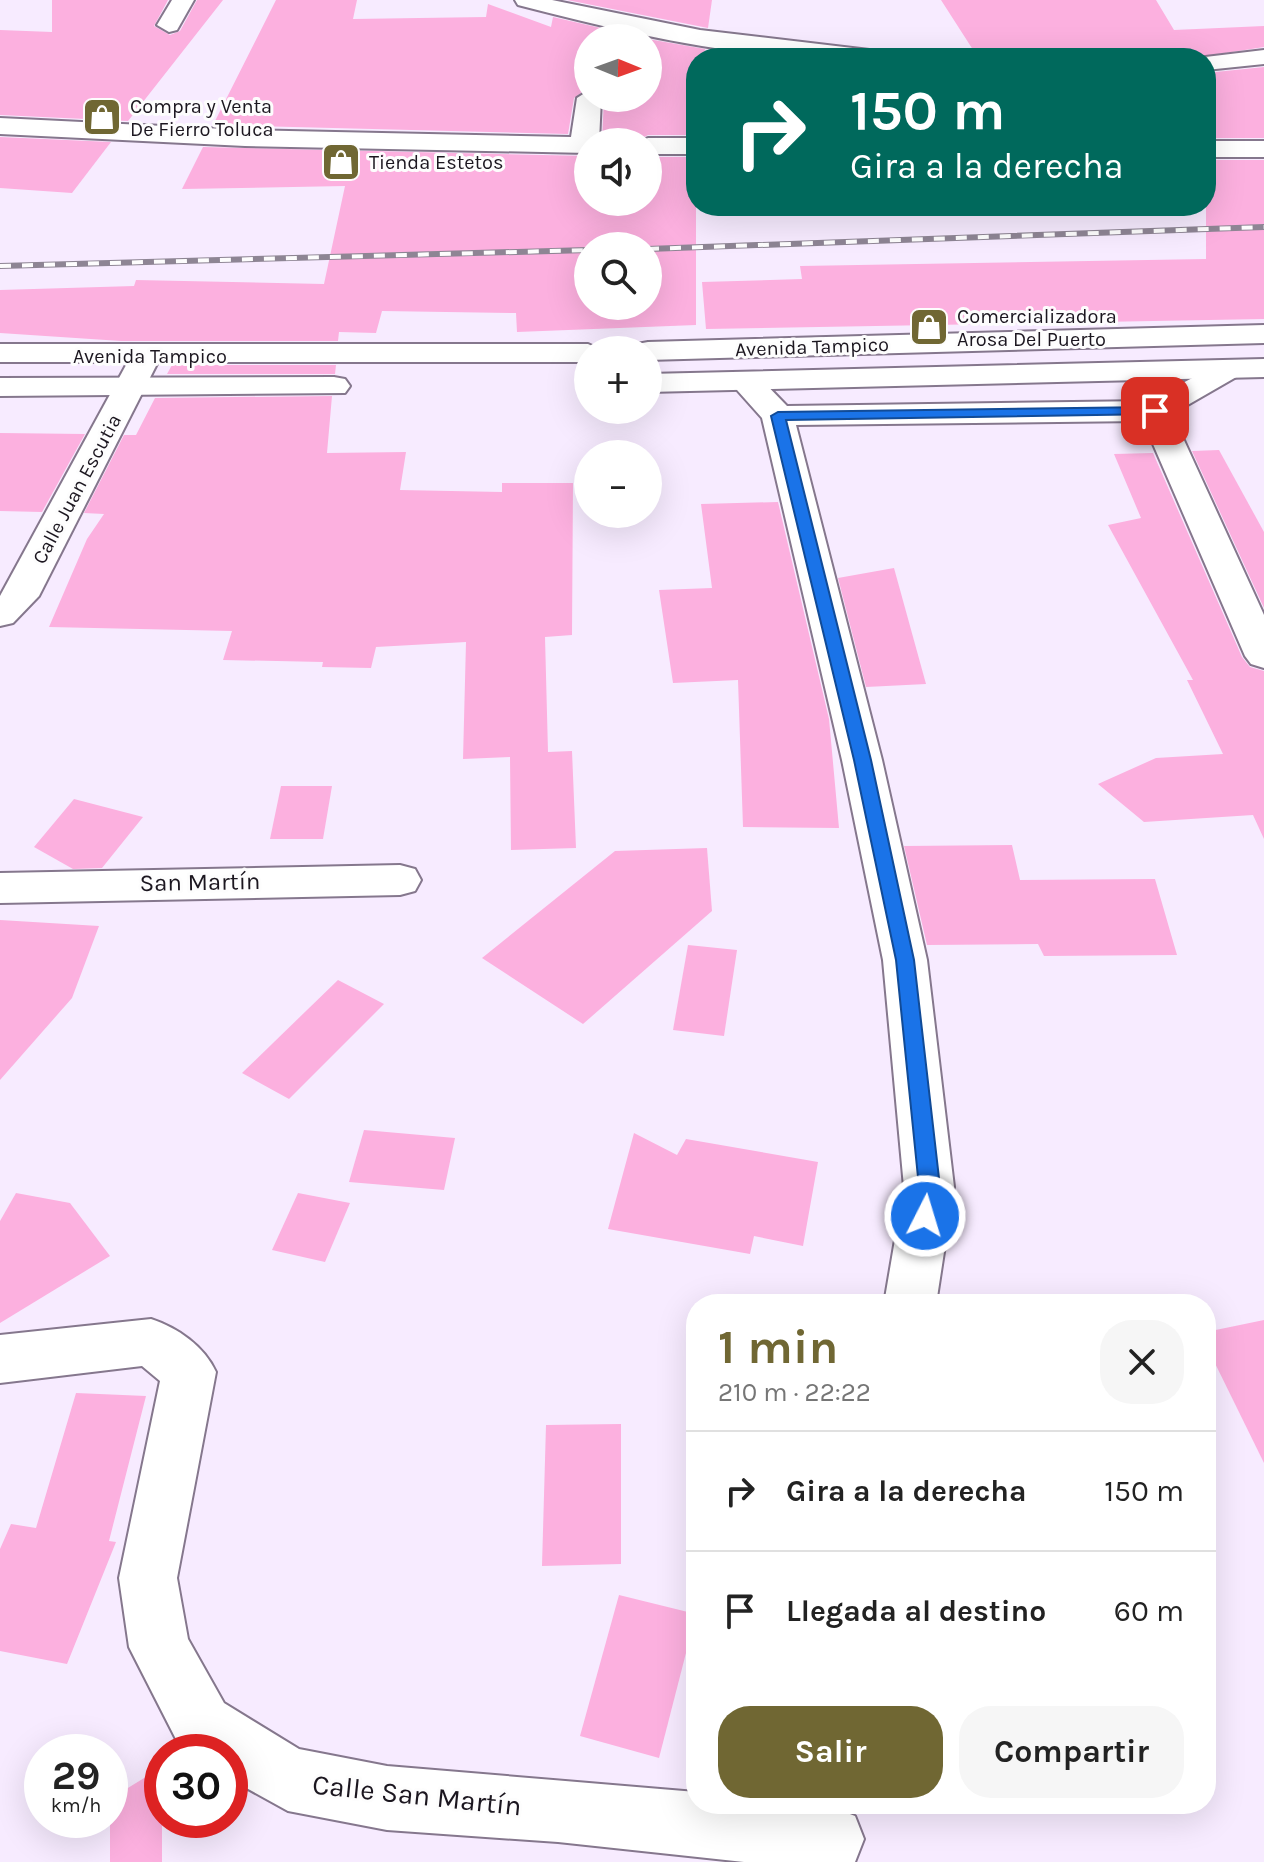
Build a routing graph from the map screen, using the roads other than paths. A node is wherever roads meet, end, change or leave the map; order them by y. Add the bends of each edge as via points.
1 (183, 0) edge
2 (526, 0) edge
3 (586, 24) edge
4 (169, 25) dead end
5 (662, 36) edge
6 (783, 48) edge
7 (1264, 57) edge
8 (1216, 62) edge
9 (0, 126) edge
10 (574, 145) edge
11 (662, 146) edge
12 (686, 146) edge
13 (1216, 149) edge
14 (1264, 149) edge
15 (1264, 334) edge
16 (662, 351) edge
17 (0, 353) edge
18 (574, 353) edge
19 (146, 356) junction
20 (1264, 368) edge
21 (1227, 369) junction
22 (745, 381) junction
23 (662, 383) edge
24 (363, 386) dead end
25 (0, 387) edge
26 (130, 388) junction
27 (1155, 411) junction
28 (778, 416) junction
29 (0, 615) edge
30 (1264, 656) edge
31 (400, 880) dead end
32 (0, 888) edge
33 (912, 1294) edge
34 (0, 1359) edge
35 (833, 1835) edge

1 - 4 street
2 - 3 street
5 - 6 street
7 - 8 street
9 - 10 street
11 - 12 street
13 - 14 street
15 - 16 street, Avenida Tampico
17 - 19 street, Avenida Tampico
18 - 19 street, Avenida Tampico
19 - 26 street, Calle Juan Escutia
20 - 21 street, Avenida Tampico
21 - 22 street, Avenida Tampico
21 - 27 street
22 - 23 street, Avenida Tampico
22 - 28 street
24 - 26 street, Avenida Tampico
25 - 26 street, Avenida Tampico
26 - 29 street, Calle Juan Escutia via 21,596
27 - 28 street
27 - 30 street
28 - 33 street via 905,960 929,1187
31 - 32 street, San Martín
34 - 35 street, Calle San Martín via 151,1342 189,1372 148,1578 159,1647 202,1725 288,1779 387,1798

